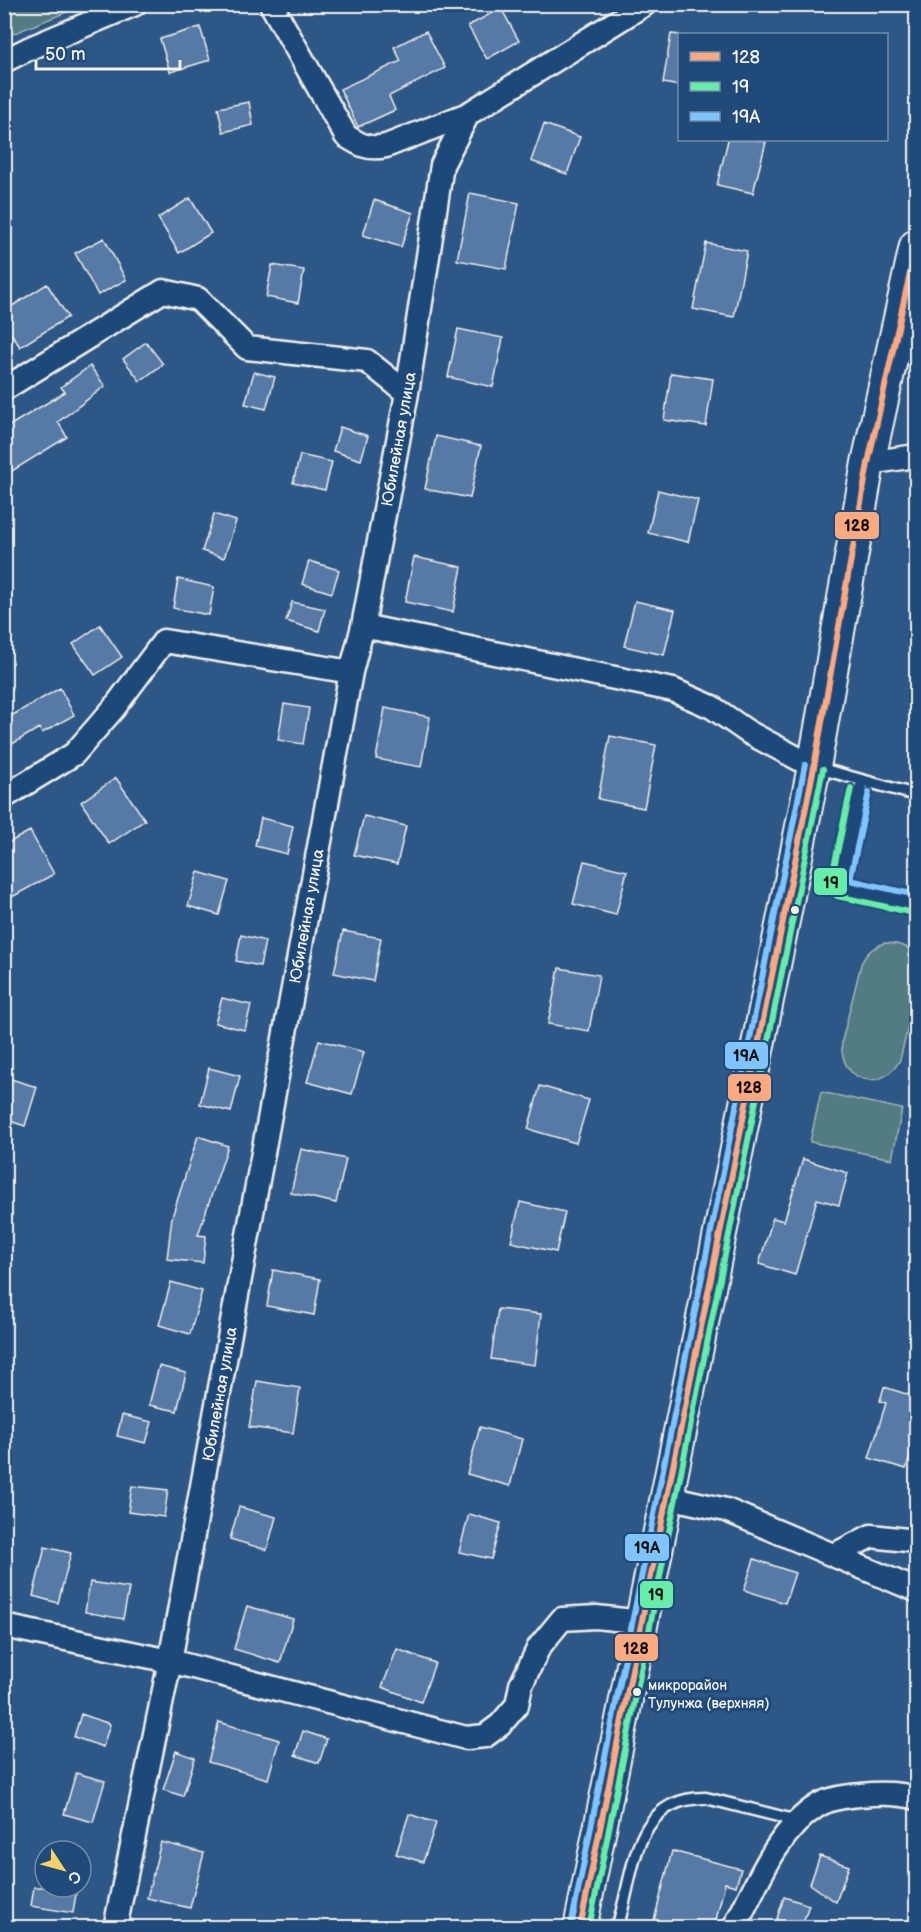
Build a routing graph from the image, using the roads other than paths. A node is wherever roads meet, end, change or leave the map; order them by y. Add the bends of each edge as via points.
1 (135, 4) edge
2 (270, 4) edge
3 (645, 4) edge
4 (4, 61) edge
5 (468, 114) junction
6 (916, 246) edge
7 (4, 389) edge
8 (407, 393) junction
9 (916, 456) edge
10 (868, 463) junction
11 (363, 626) junction
12 (351, 672) junction
13 (814, 767) junction
14 (862, 781) junction
15 (916, 795) edge
16 (4, 797) edge
17 (916, 904) edge
18 (668, 1497) junction
19 (916, 1541) edge
20 (834, 1555) junction
21 (916, 1590) edge
22 (643, 1622) junction
23 (4, 1626) edge
24 (170, 1661) junction
25 (916, 1798) edge
26 (798, 1821) junction
27 (115, 1928) edge
28 (580, 1928) edge
29 (617, 1928) edge
30 (734, 1928) edge

1 - 4 street
2 - 5 street via 346,136 359,145 377,149
3 - 5 street
5 - 8 street, Юбилейная улица via 442,165
6 - 10 street
7 - 8 street via 163,291 198,299 247,348 367,360
8 - 11 street, Юбилейная улица
9 - 10 street
10 - 13 street
11 - 12 street, Юбилейная улица
11 - 13 street via 673,690 712,707 748,732
12 - 16 street via 164,641 74,754
12 - 24 street, Юбилейная улица
13 - 14 lane
13 - 18 street
14 - 15 lane
14 - 17 lane via 839,887
18 - 20 street via 726,1510
18 - 22 street
19 - 20 street via 871,1536
20 - 21 street
22 - 24 street via 596,1617 562,1619 539,1647 521,1685 517,1705 484,1736 466,1738
22 - 28 street
23 - 24 street
24 - 27 street, Юбилейная улица
25 - 26 street via 870,1794 844,1797 818,1805
26 - 29 lane via 706,1798 692,1798 663,1808 647,1828 637,1850
26 - 30 street via 776,1850

